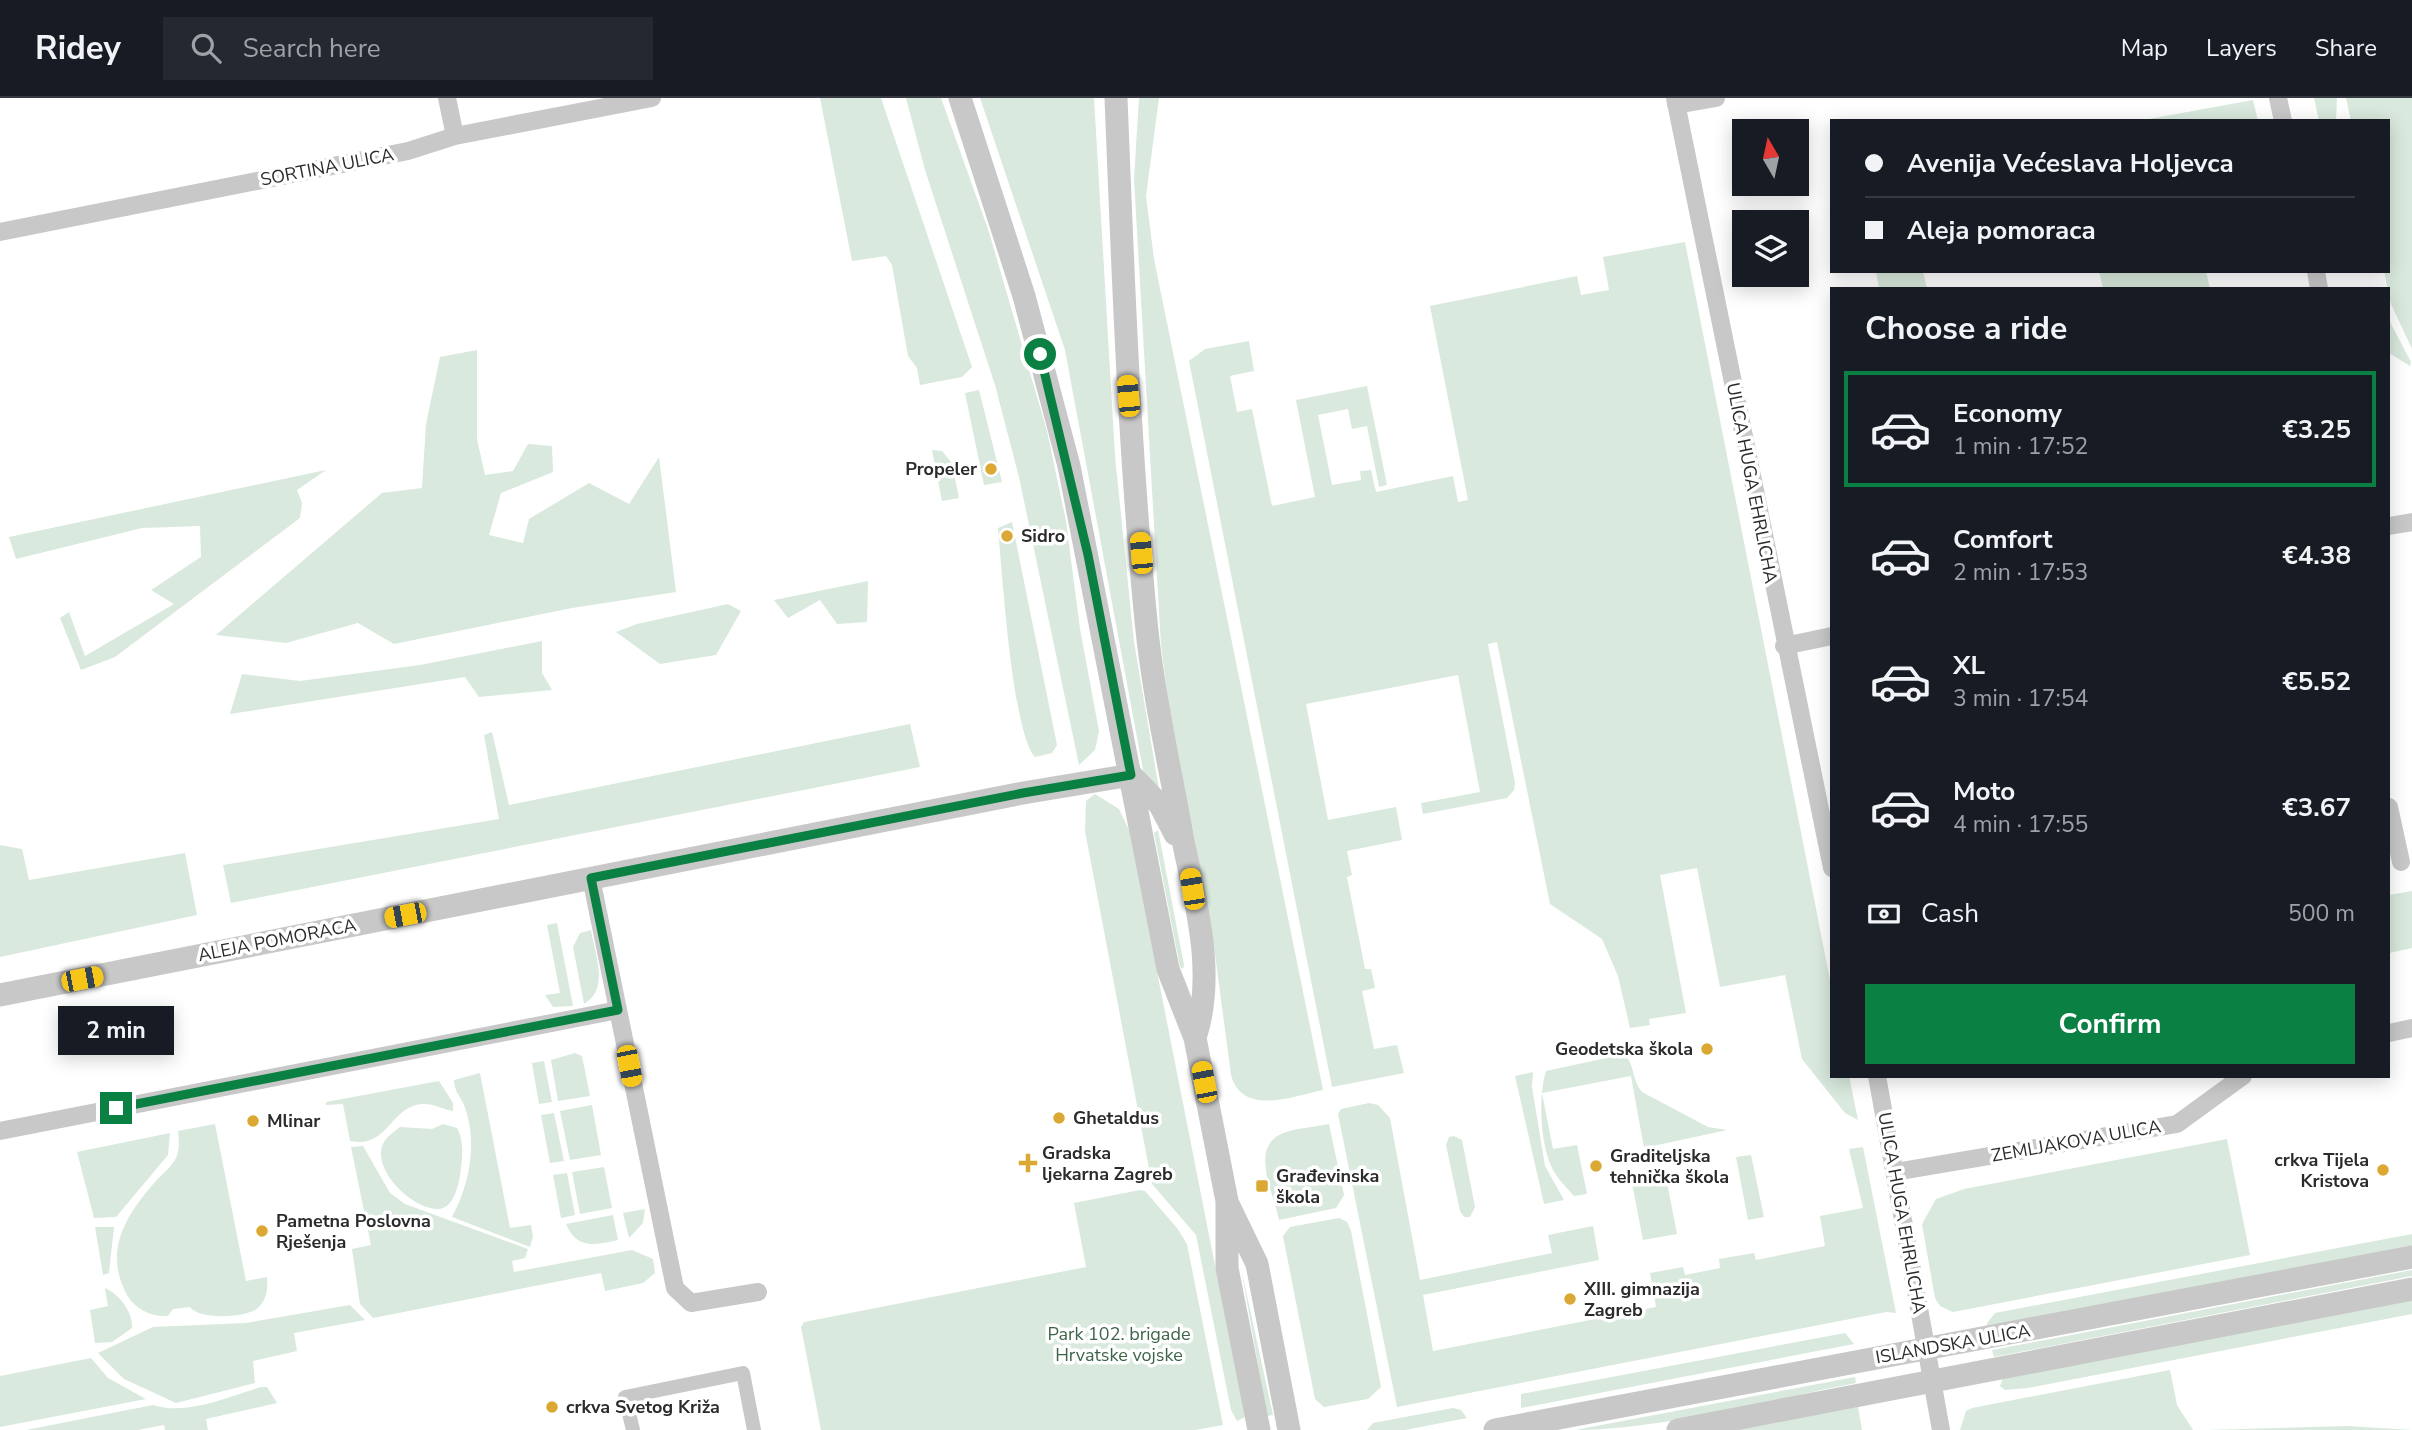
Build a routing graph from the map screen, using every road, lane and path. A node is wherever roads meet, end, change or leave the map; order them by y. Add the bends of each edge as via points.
1 (447, 98) edge
2 (652, 98) edge
3 (960, 98) edge
4 (1116, 98) edge
5 (1716, 98) edge
6 (2278, 98) edge
7 (1675, 102) edge
8 (2283, 119) edge
9 (454, 136) junction
10 (0, 233) edge
11 (2412, 522) edge
12 (2390, 526) edge
13 (1830, 636) edge
14 (1784, 646) junction
15 (1131, 775) junction
16 (2390, 812) edge
17 (1830, 859) edge
18 (2401, 862) dead end
19 (1188, 866) junction
20 (591, 878) junction
21 (0, 995) edge
22 (618, 1010) junction
23 (2412, 1028) edge
24 (2390, 1032) edge
25 (1195, 1038) junction
26 (1877, 1078) edge
27 (2240, 1078) edge
28 (0, 1131) edge
29 (1895, 1172) junction
30 (1227, 1201) junction
31 (2412, 1257) edge
32 (2412, 1289) edge
33 (758, 1292) dead end
34 (1927, 1349) junction
35 (1933, 1382) junction
36 (633, 1430) edge
37 (754, 1430) edge
38 (1259, 1430) edge
39 (1289, 1430) edge
40 (1494, 1430) edge
41 (1678, 1430) edge
42 (1941, 1430) edge

1 - 9 street
2 - 9 street, SORTINA ULICA
3 - 15 street via 1024,296 1057,418
4 - 19 street via 1126,369 1146,622
5 - 7 street
6 - 8 street
7 - 14 street, ULICA HUGA EHRLICHA
9 - 10 street, SORTINA ULICA via 408,151
11 - 12 street
13 - 14 street
14 - 17 street, ULICA HUGA EHRLICHA
15 - 19 street via 1165,814
15 - 20 street, ALEJA POMORACA
15 - 25 street via 1168,970
16 - 18 street
19 - 25 street via 1204,959 1203,1014
20 - 21 street, ALEJA POMORACA
20 - 22 street
22 - 28 street
22 - 33 street via 676,1292 691,1303
23 - 24 street
25 - 30 street
26 - 29 street, ULICA HUGA EHRLICHA
27 - 29 street, ZEMLJAKOVA ULICA via 2178,1124
29 - 34 street, ULICA HUGA EHRLICHA
30 - 38 street via 1227,1268
30 - 39 street via 1257,1264
31 - 34 street, ISLANDSKA ULICA
32 - 35 street, ISLANDSKA ULICA
34 - 35 street, ULICA HUGA EHRLICHA
34 - 40 street, ISLANDSKA ULICA
35 - 41 street, ISLANDSKA ULICA
35 - 42 street, ULICA HUGA EHRLICHA
36 - 37 street via 625,1397 743,1373

